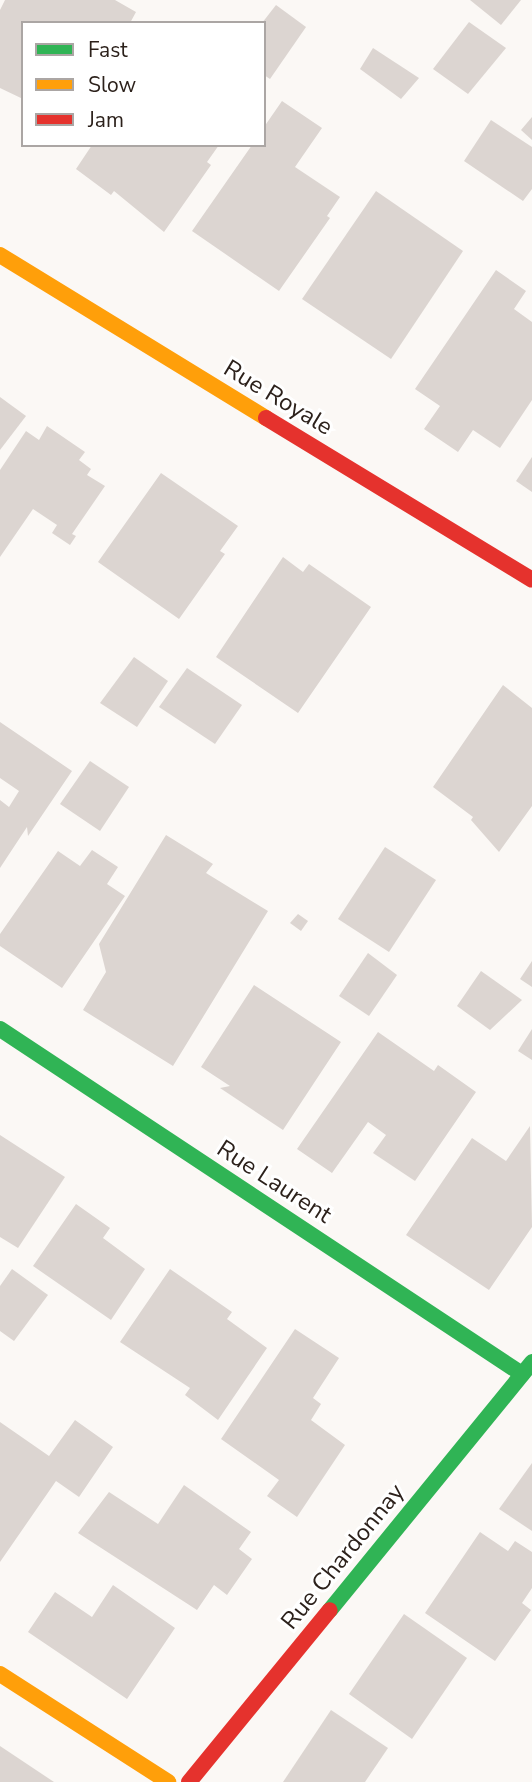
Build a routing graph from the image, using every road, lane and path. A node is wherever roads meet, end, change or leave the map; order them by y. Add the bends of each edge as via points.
1 (0, 255) edge
2 (532, 580) edge
3 (0, 1029) edge
4 (527, 1368) edge
5 (0, 1674) edge
6 (168, 1782) edge
7 (189, 1782) edge

1 - 2 street, Rue Royale
3 - 4 street, Rue Laurent
4 - 7 street, Rue Chardonnay
5 - 6 street

